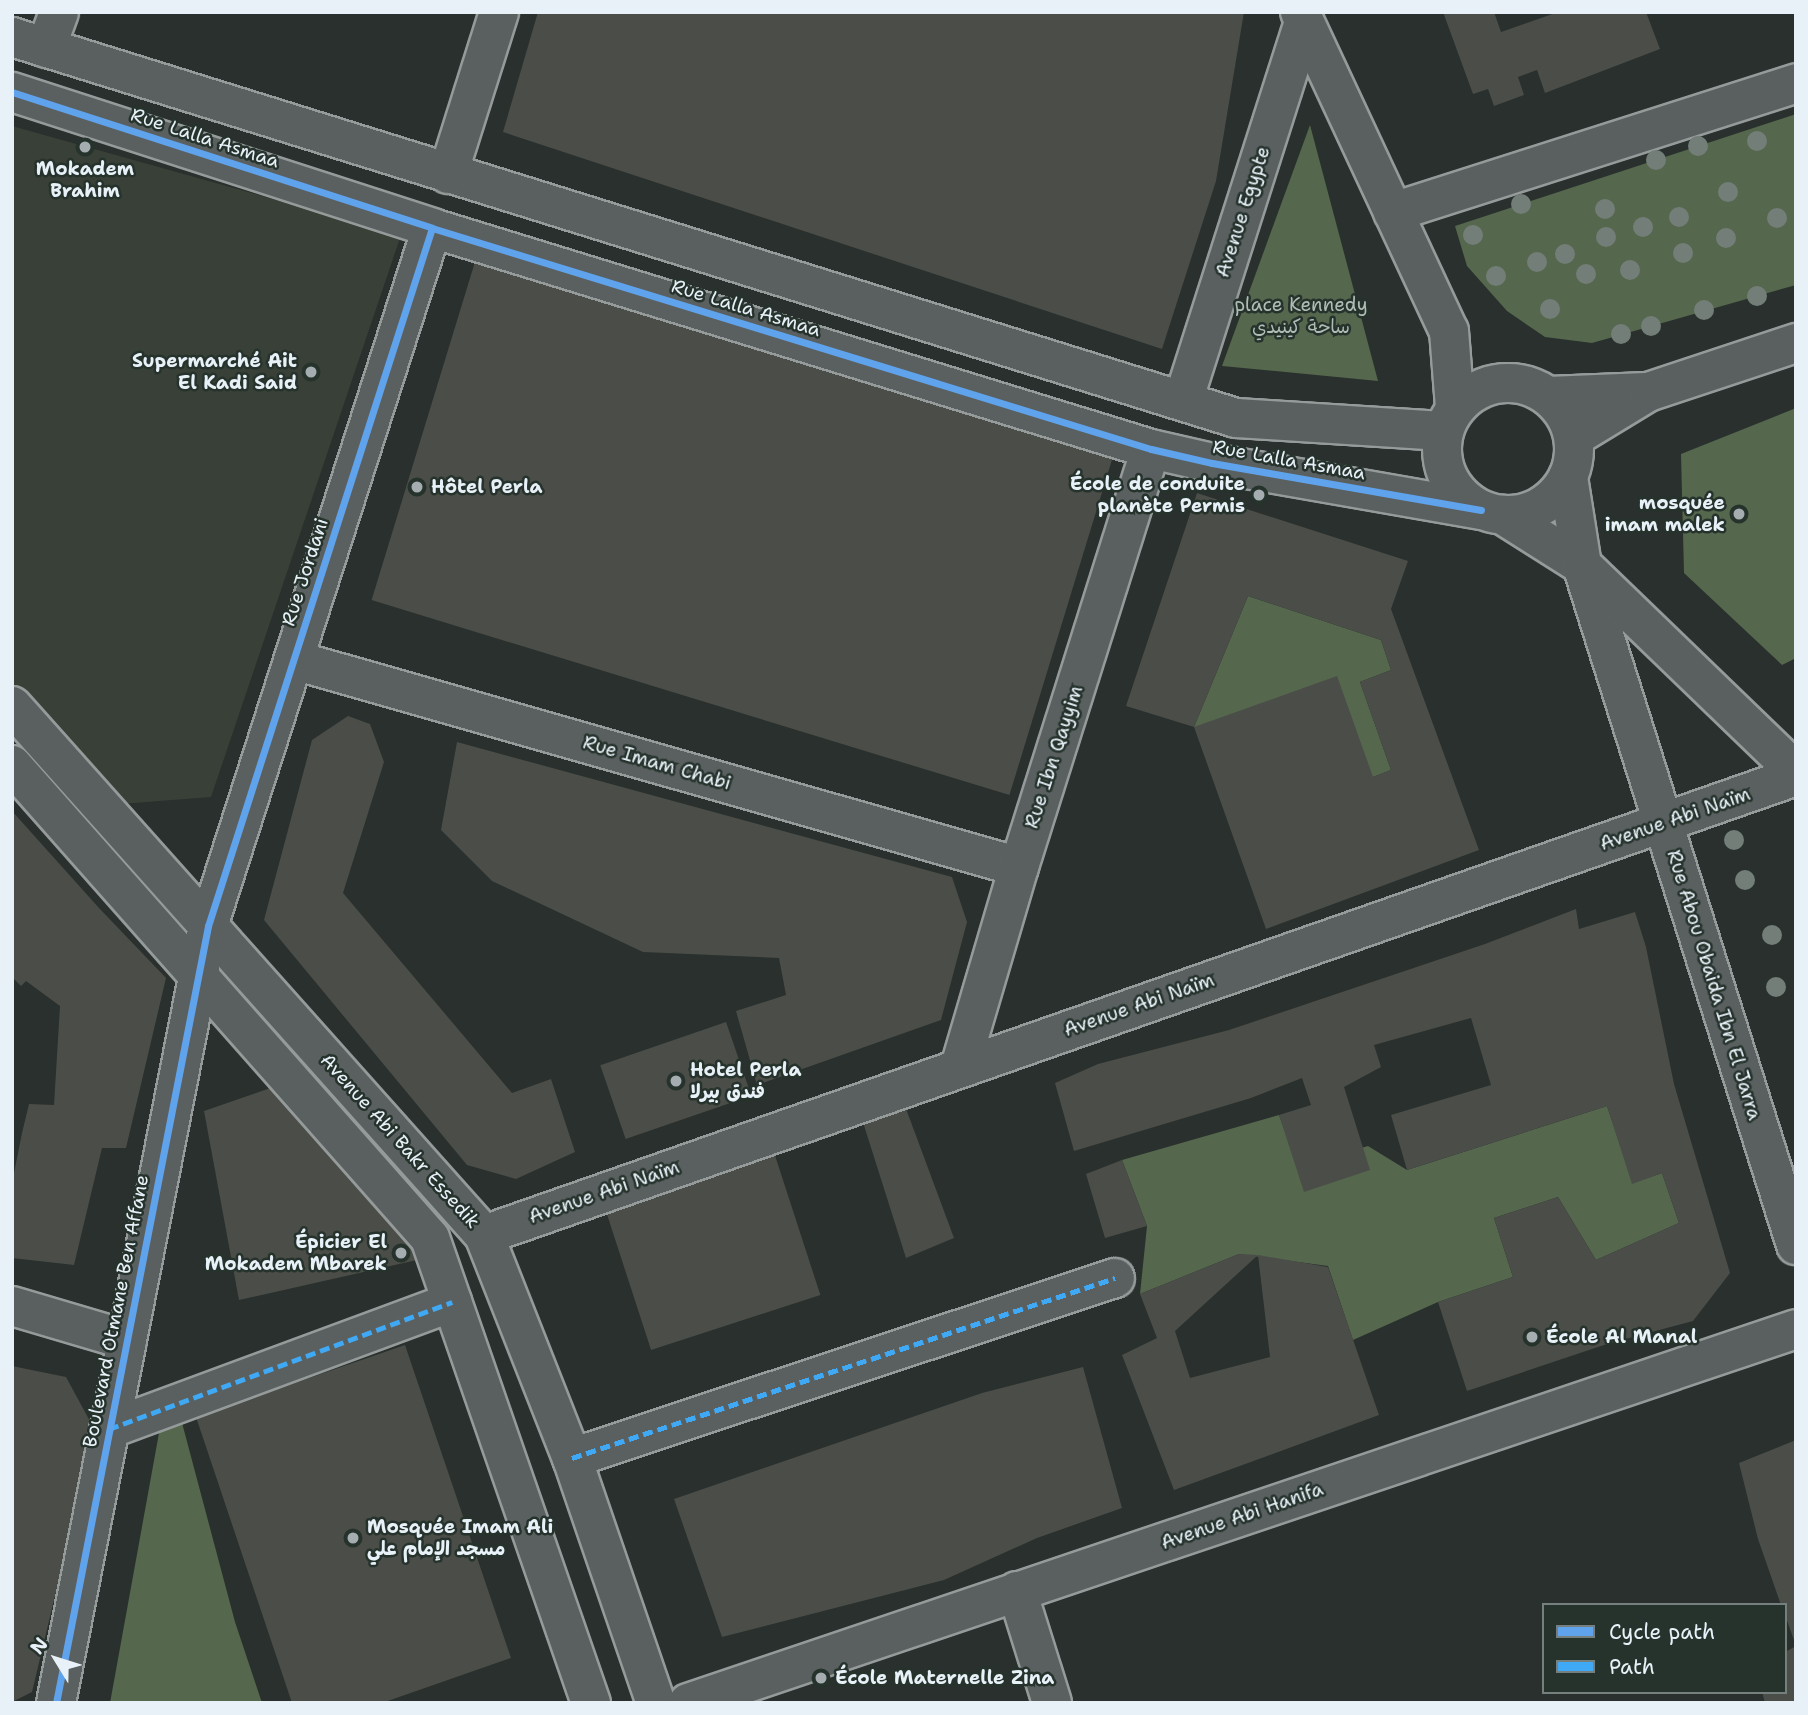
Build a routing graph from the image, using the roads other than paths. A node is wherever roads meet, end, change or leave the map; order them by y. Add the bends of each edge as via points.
1 (59, 12) edge
2 (499, 12) edge
3 (1302, 17) edge
4 (29, 42) edge
5 (1796, 83) edge
6 (12, 92) edge
7 (448, 174) junction
8 (1393, 212) junction
9 (432, 228) junction
10 (1449, 331) junction
11 (1796, 343) edge
12 (1508, 382) junction
13 (1648, 392) junction
14 (1548, 396) junction
15 (1182, 401) junction
16 (1450, 419) junction
17 (1574, 437) junction
18 (1152, 449) junction
19 (1568, 477) junction
20 (1492, 513) junction
21 (1582, 565) junction
22 (294, 660) junction
23 (12, 706) edge
24 (12, 765) edge
25 (1796, 774) edge
26 (1664, 823) junction
27 (1019, 867) junction
28 (208, 926) junction
29 (198, 975) junction
30 (960, 1067) junction
31 (484, 1235) junction
32 (1796, 1245) edge
33 (1115, 1278) dead end
34 (452, 1302) junction
35 (12, 1307) edge
36 (1796, 1329) edge
37 (127, 1340) junction
38 (109, 1429) junction
39 (572, 1458) junction
40 (1017, 1591) junction
41 (56, 1703) edge
42 (591, 1703) edge
43 (656, 1703) edge
44 (688, 1703) edge
45 (1052, 1703) edge

1 - 4 street
2 - 7 street
3 - 8 street, Avenue Egypte
3 - 15 street, Avenue Egypte
4 - 7 street, Rue Lalla Asmaa
5 - 8 street
6 - 9 street, Rue Lalla Asmaa
7 - 15 street, Rue Lalla Asmaa
8 - 10 street, Avenue Egypte
9 - 18 street, Rue Lalla Asmaa
9 - 22 street, Rue Jordani
10 - 12 street, Avenue Egypte
10 - 16 street, Avenue Egypte
11 - 13 street
12 - 14 street
12 - 16 street via 1479,390
13 - 14 street
13 - 17 street
14 - 17 street via 1560,407
15 - 16 street, Rue Lalla Asmaa via 1236,418
16 - 20 street via 1441,450 1444,469 1465,500
17 - 19 street
18 - 20 street, Rue Lalla Asmaa
18 - 27 street, Rue Ibn Qayyim
19 - 20 street via 1557,494 1541,506 1523,514
19 - 21 street, Rue Abou Obaida Ibn El Jarra
20 - 21 street
21 - 25 street
21 - 26 street, Rue Abou Obaida Ibn El Jarra
22 - 27 street, Rue Imam Chabi
22 - 28 street, Rue Jordani
23 - 28 street, Avenue Abi Bakr Essedik
24 - 29 street, Avenue Abi Bakr Essedik
25 - 26 street, Avenue Abi Naïm
26 - 30 street, Avenue Abi Naïm
26 - 32 street, Rue Abou Obaida Ibn El Jarra
27 - 30 street, Rue Ibn Qayyim
28 - 29 street, Boulevard Otmane Ben Affane
28 - 31 street, Avenue Abi Bakr Essedik
29 - 34 street, Avenue Abi Bakr Essedik via 430,1238
29 - 37 street, Boulevard Otmane Ben Affane
30 - 31 street, Avenue Abi Naïm
31 - 39 street, Avenue Abi Bakr Essedik
33 - 39 street
34 - 38 street
34 - 42 street, Avenue Abi Bakr Essedik
35 - 37 street
36 - 40 street, Avenue Abi Hanifa
37 - 38 street, Boulevard Otmane Ben Affane
38 - 41 street, Boulevard Otmane Ben Affane
39 - 43 street, Avenue Abi Bakr Essedik
40 - 44 street, Avenue Abi Hanifa
40 - 45 street

